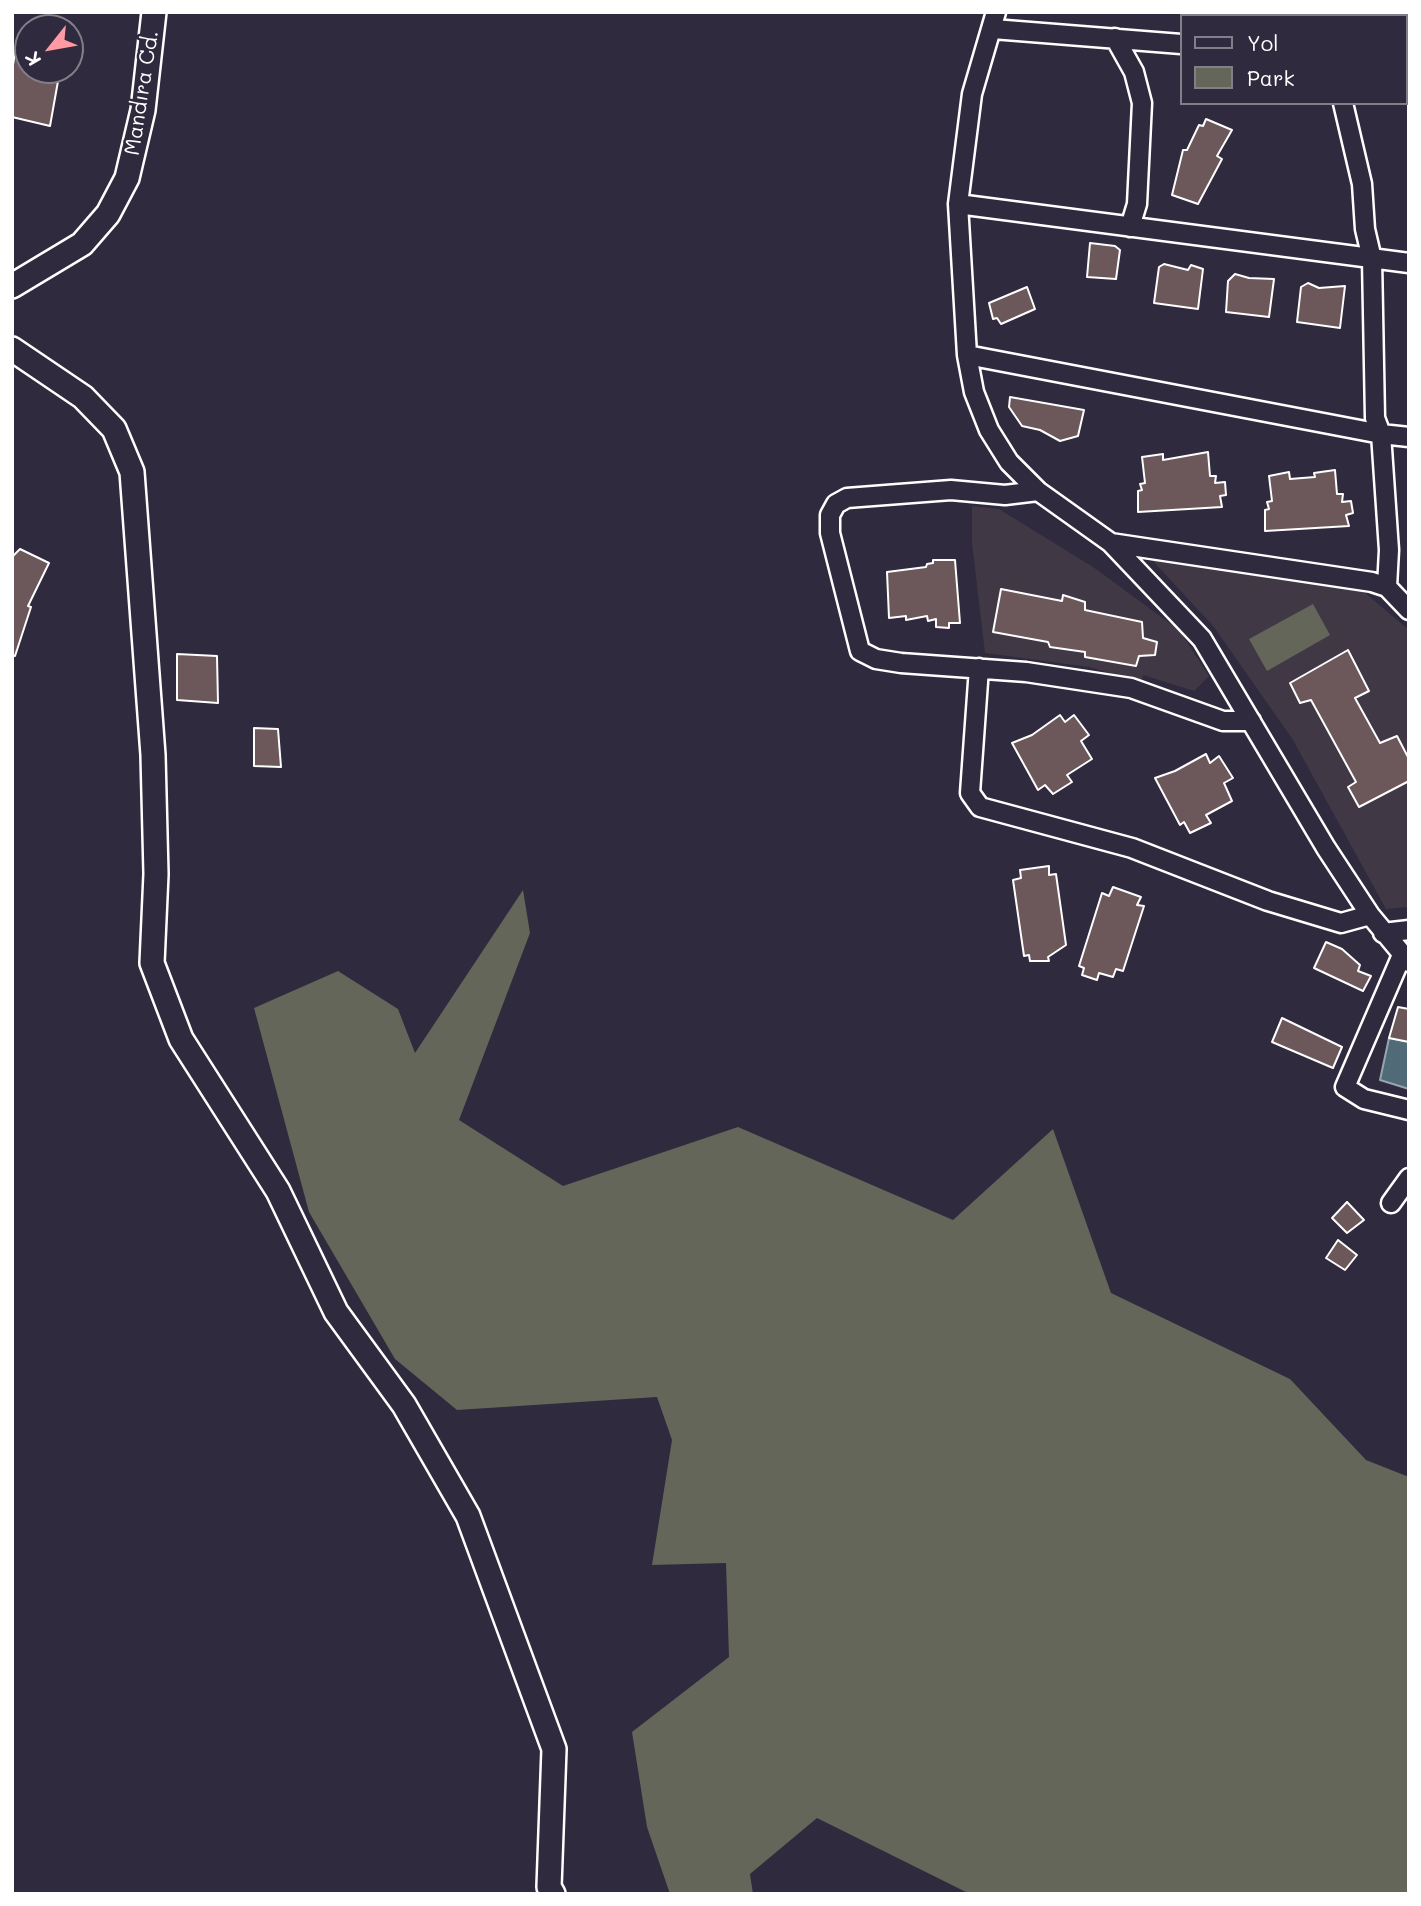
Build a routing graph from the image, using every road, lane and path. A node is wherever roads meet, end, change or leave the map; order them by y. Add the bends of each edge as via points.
1 (154, 13) edge
2 (994, 21) edge
3 (1115, 38) junction
4 (1180, 44) edge
5 (1343, 105) edge
6 (958, 204) junction
7 (1130, 227) junction
8 (1372, 260) junction
9 (1409, 263) edge
10 (12, 286) edge
11 (12, 349) edge
12 (968, 355) junction
13 (1381, 434) junction
14 (1409, 437) edge
15 (1038, 491) junction
16 (1111, 543) junction
17 (1387, 587) junction
18 (1409, 610) edge
19 (978, 668) junction
20 (1251, 721) junction
21 (1370, 915) junction
22 (1409, 930) edge
23 (1383, 933) junction
24 (1405, 958) edge
25 (1409, 1110) edge
26 (1409, 1178) edge
27 (1391, 1203) dead end
28 (553, 1894) edge

1 - 10 street, Mandıra Cd. via 143,110 127,178 108,214 82,244
2 - 3 street
2 - 6 street via 972,94
3 - 4 street
3 - 7 street via 1134,72 1142,103 1137,204
5 - 8 street via 1362,184 1364,229
6 - 7 street
6 - 12 street
7 - 8 street
8 - 9 street
8 - 13 street via 1375,418
11 - 28 street via 83,397 114,429 132,472 153,755 156,874 152,963 181,1040 278,1191 336,1312 404,1405 468,1516 554,1749 549,1887
12 - 13 street
12 - 15 street via 974,392 989,430 1009,462
13 - 14 street
13 - 17 street via 1390,550
15 - 16 street
15 - 19 street via 1005,495 951,490 847,498 836,504 830,515 830,533 860,651 888,661
16 - 17 street
16 - 20 street via 1202,639
17 - 18 street
19 - 20 street via 1131,688 1223,721
19 - 21 street via 971,793 980,807 1132,848 1268,901 1341,923
20 - 21 street
21 - 23 street
22 - 23 street
23 - 24 street
24 - 25 street via 1345,1087 1364,1099
26 - 27 street

